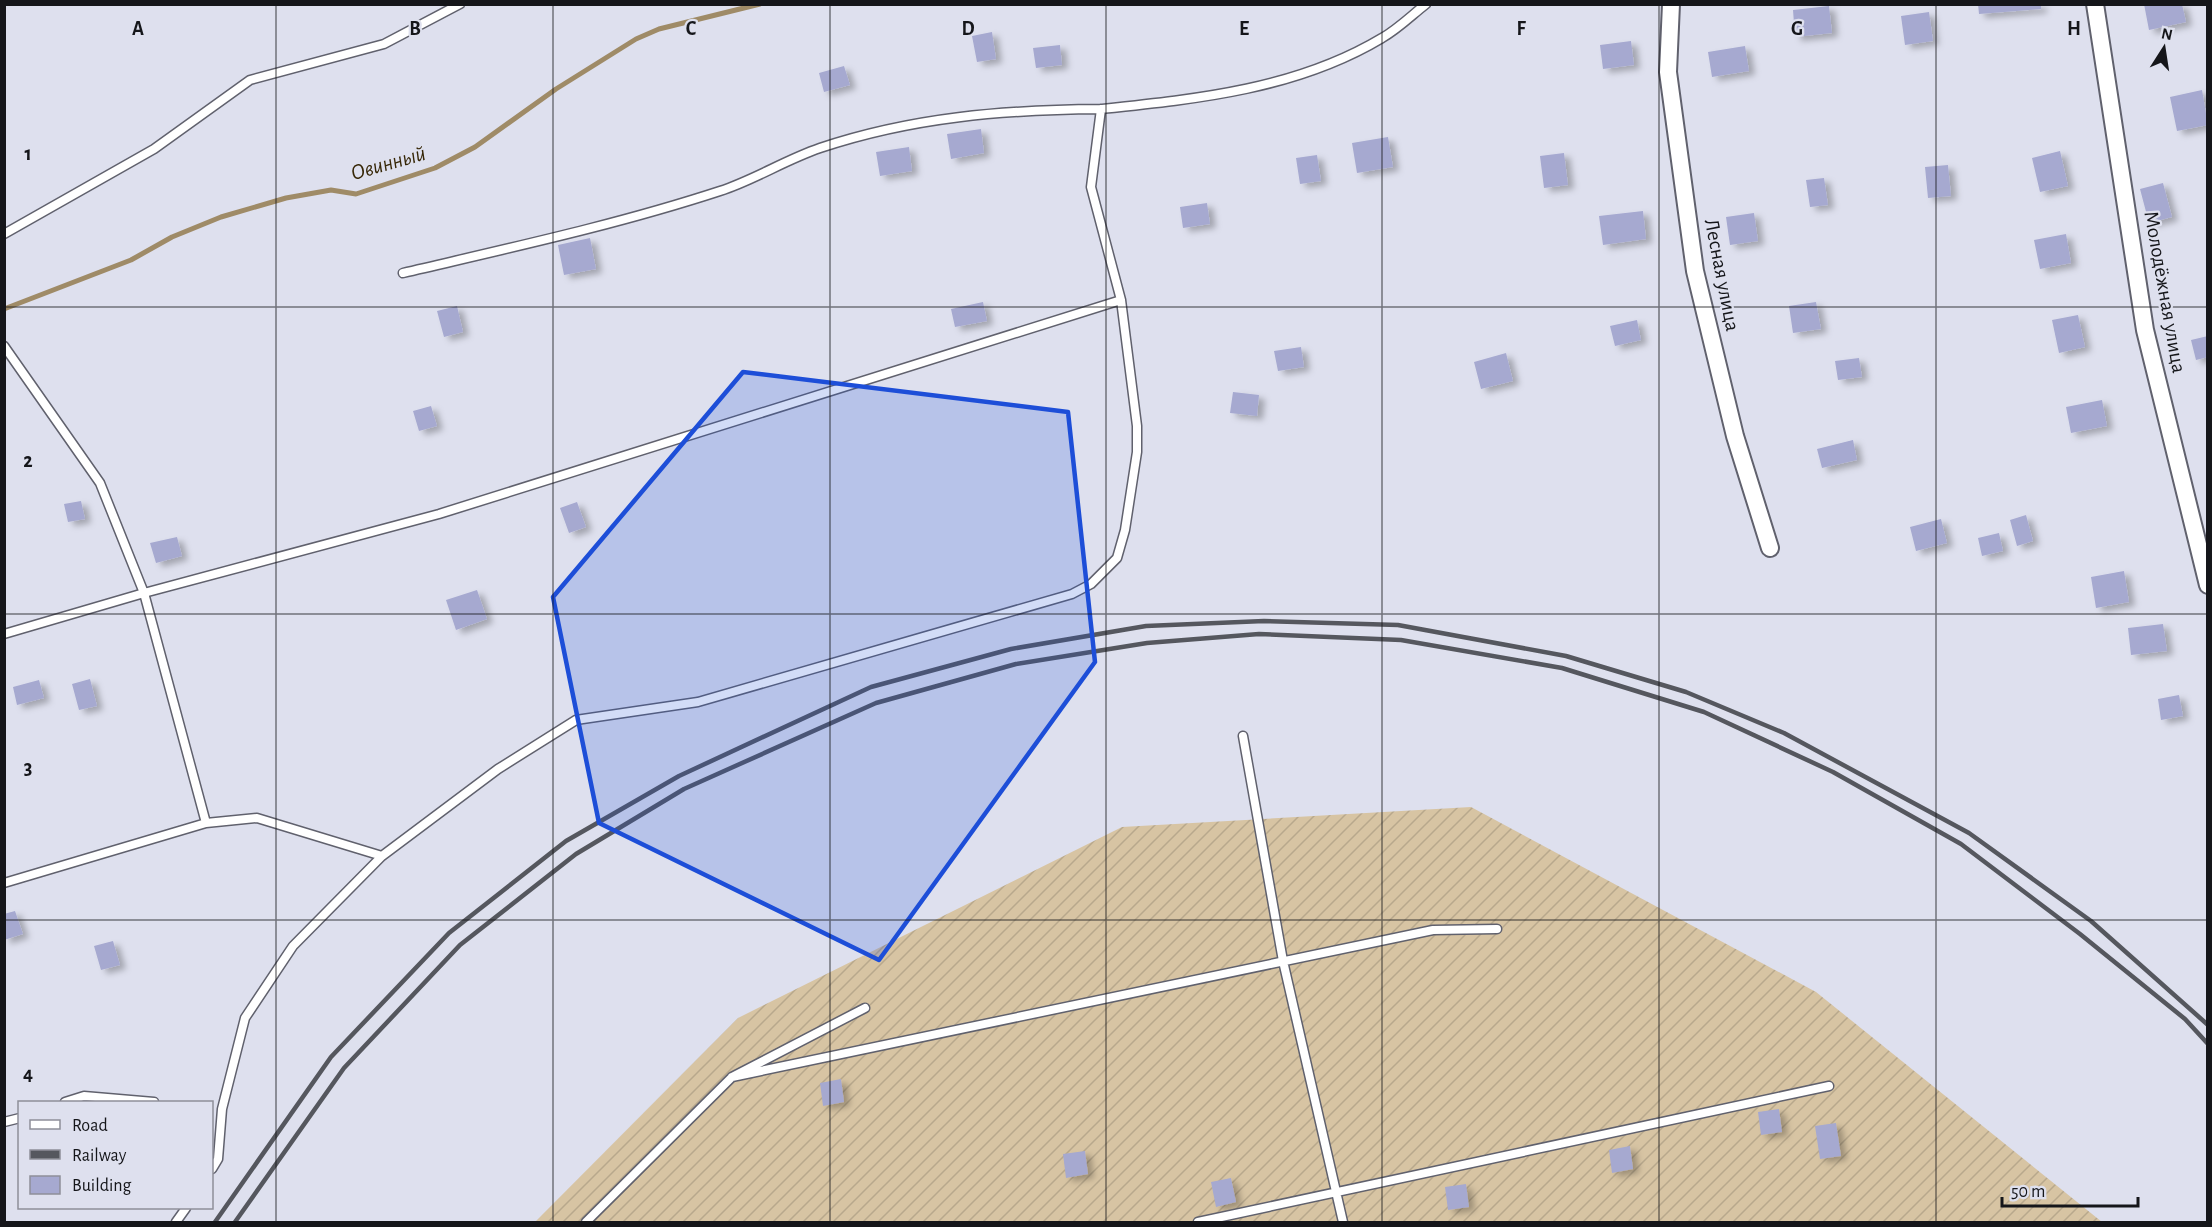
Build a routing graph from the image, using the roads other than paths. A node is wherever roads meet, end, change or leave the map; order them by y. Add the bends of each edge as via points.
1 (460, 4) edge
2 (1426, 4) edge
3 (1671, 4) edge
4 (2095, 4) edge
5 (1101, 109) junction
6 (4, 234) edge
7 (404, 273) dead end
8 (1121, 300) junction
9 (4, 346) edge
10 (1770, 548) dead end
11 (2208, 585) edge
12 (144, 593) junction
13 (4, 634) edge
14 (1243, 736) dead end
15 (206, 823) junction
16 (382, 856) junction
17 (4, 883) edge
18 (1497, 929) dead end
19 (1283, 961) junction
20 (865, 1008) dead end
21 (732, 1077) junction
22 (1829, 1086) dead end
23 (68, 1101) edge
24 (142, 1101) edge
25 (213, 1108) edge
26 (222, 1109) junction
27 (213, 1168) edge
28 (1336, 1193) junction
29 (185, 1209) edge
30 (176, 1222) edge
31 (586, 1222) edge
32 (1198, 1222) edge
33 (1343, 1222) edge

1 - 6 lane via 384,44 250,80 154,149
2 - 5 lane via 1384,37 1302,75 1189,100
3 - 10 street, Лесная улица via 1668,72 1695,271 1735,436
4 - 11 street, Молодёжная улица via 2145,330
5 - 7 lane via 946,117 867,134 817,149 721,191 583,230
5 - 8 lane via 1091,187
8 - 12 lane via 439,514
8 - 16 lane via 1137,452 1117,558 1091,584 1072,594 698,702 576,720 498,769
9 - 12 lane via 100,483
12 - 13 lane
12 - 15 lane
14 - 19 lane
15 - 16 lane via 256,818
15 - 17 lane
16 - 26 lane via 293,946 245,1018
18 - 19 lane via 1433,930
19 - 21 lane
19 - 28 lane
20 - 21 lane
21 - 31 lane
22 - 28 lane
23 - 24 lane via 84,1096
25 - 26 lane
26 - 27 lane via 218,1160
28 - 32 lane
28 - 33 lane
29 - 30 lane

